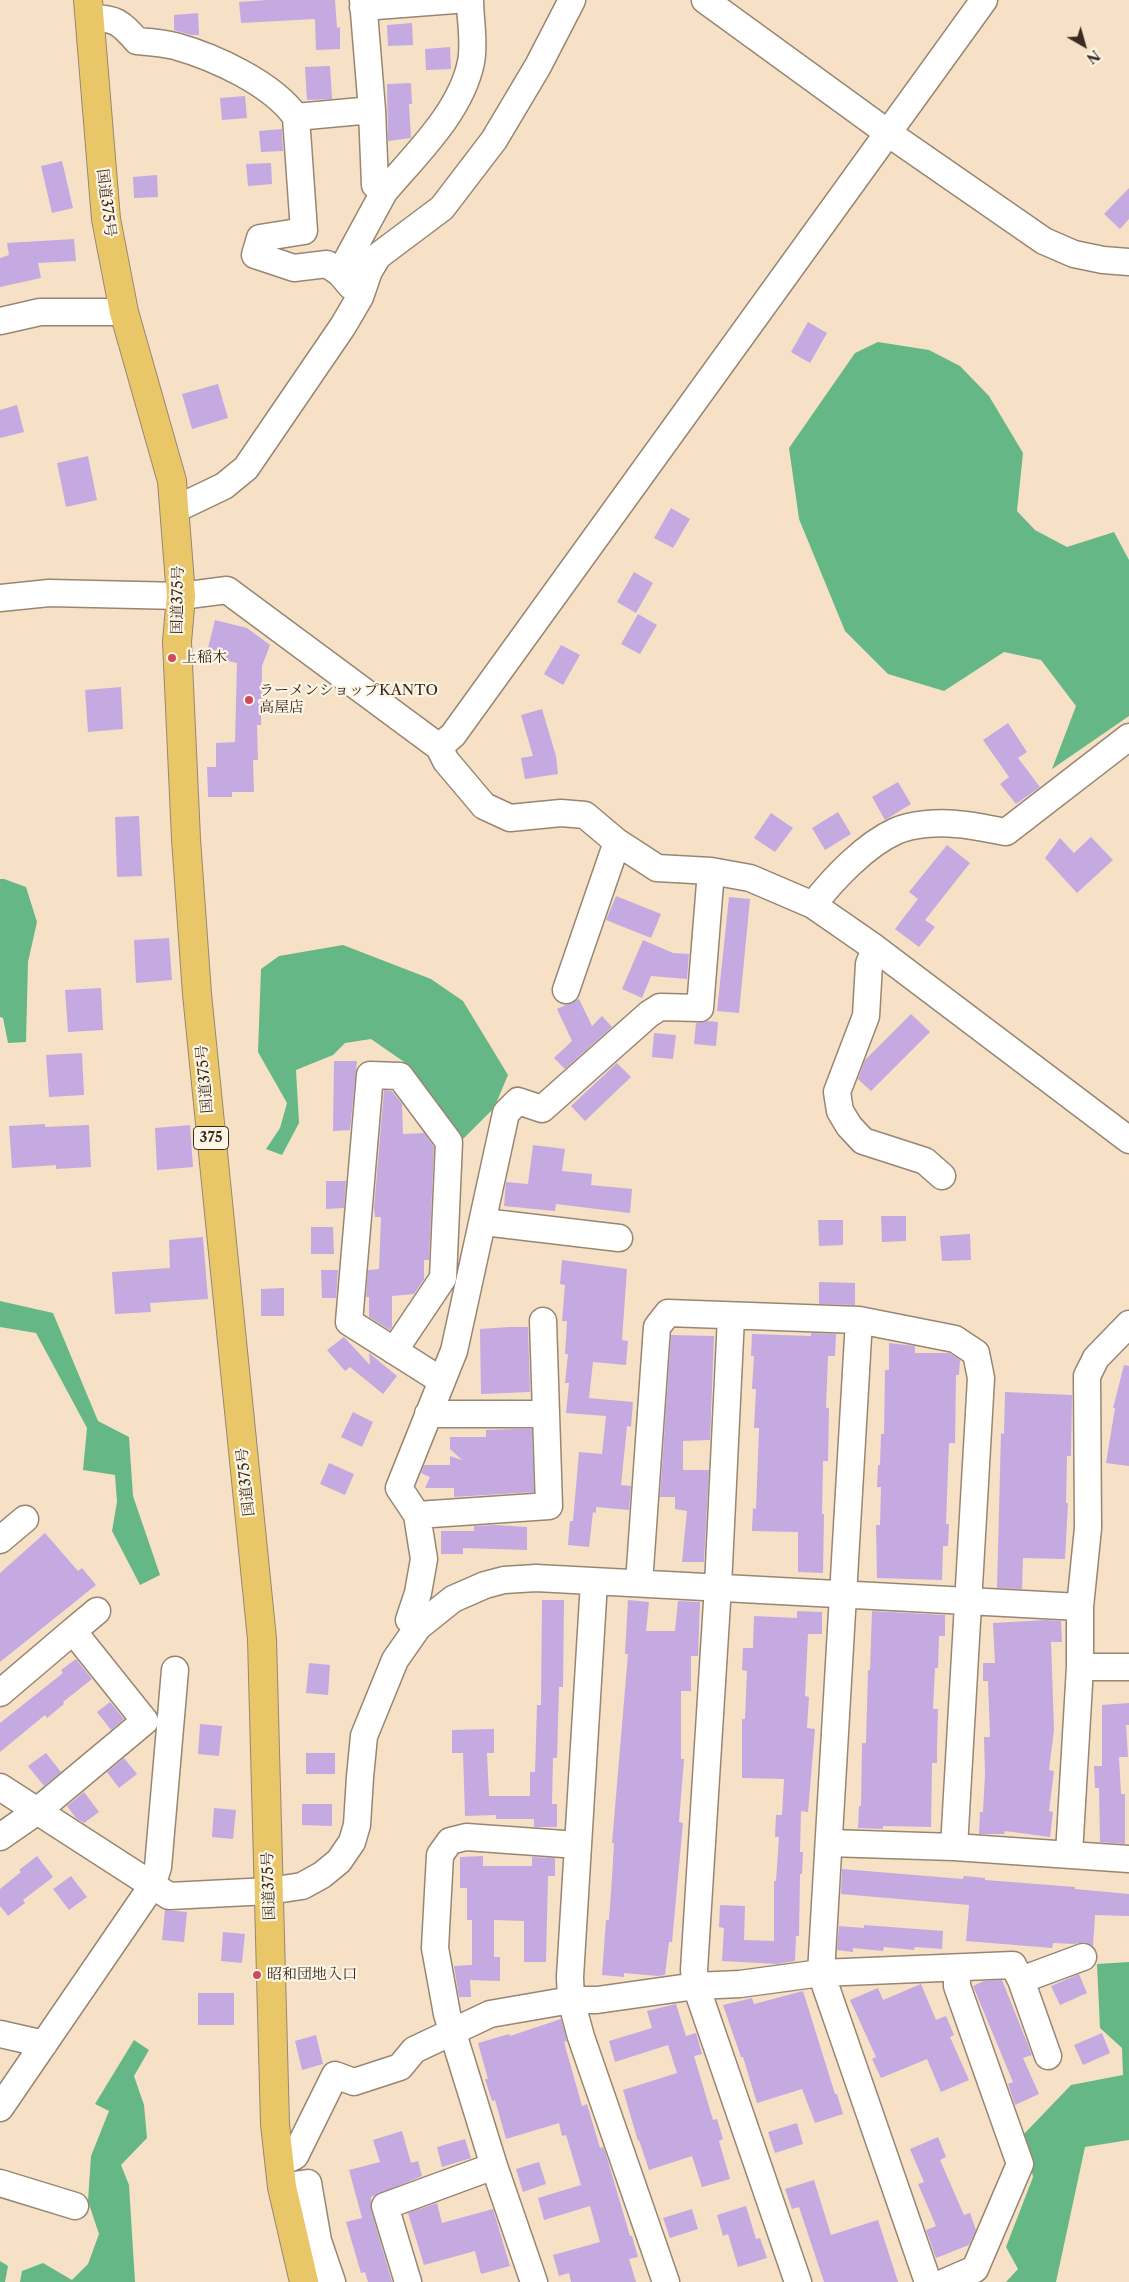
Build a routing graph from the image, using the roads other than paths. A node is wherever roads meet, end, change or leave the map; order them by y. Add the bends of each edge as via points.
1 (455, 0) edge
2 (470, 0) edge
3 (572, 0) edge
4 (705, 0) edge
5 (984, 0) edge
6 (363, 4) edge
7 (89, 9) edge
8 (372, 110) junction
9 (296, 117) junction
10 (888, 133) junction
11 (384, 192) junction
12 (1129, 262) edge
13 (340, 273) junction
14 (360, 297) junction
15 (124, 312) junction
16 (0, 321) edge
17 (176, 509) junction
18 (181, 596) junction
19 (0, 598) edge
20 (1129, 737) edge
21 (439, 747) junction
22 (617, 842) junction
23 (711, 871) junction
24 (813, 905) junction
25 (875, 948) junction
26 (566, 990) dead end
27 (1129, 1140) edge
28 (942, 1176) dead end
29 (484, 1222) junction
30 (619, 1238) dead end
31 (731, 1317) junction
32 (859, 1320) junction
33 (543, 1321) dead end
34 (1129, 1324) edge
35 (394, 1351) junction
36 (442, 1381) junction
37 (428, 1414) junction
38 (545, 1414) junction
39 (417, 1515) junction
40 (25, 1519) dead end
41 (0, 1540) edge
42 (594, 1582) junction
43 (639, 1583) junction
44 (718, 1586) junction
45 (844, 1596) junction
46 (968, 1602) junction
47 (1080, 1607) junction
48 (97, 1611) dead end
49 (418, 1627) junction
50 (73, 1631) junction
51 (1080, 1667) junction
52 (1129, 1668) edge
53 (175, 1670) dead end
54 (0, 1693) edge
55 (0, 1787) edge
56 (36, 1812) junction
57 (0, 1838) edge
58 (828, 1843) junction
59 (578, 1844) junction
60 (954, 1847) junction
61 (1069, 1854) junction
62 (1129, 1859) edge
63 (152, 1886) junction
64 (269, 1891) junction
65 (1083, 1957) dead end
66 (958, 1968) junction
67 (820, 1973) junction
68 (1021, 1980) junction
69 (696, 1986) junction
70 (571, 2000) junction
71 (452, 2031) junction
72 (0, 2034) edge
73 (44, 2044) junction
74 (1048, 2056) dead end
75 (0, 2108) edge
76 (494, 2166) junction
77 (281, 2175) junction
78 (0, 2183) edge
79 (75, 2206) dead end
80 (304, 2282) edge
81 (332, 2282) edge
82 (408, 2282) edge
83 (534, 2282) edge
84 (666, 2282) edge
85 (798, 2282) edge
86 (928, 2282) edge
87 (945, 2282) edge

1 - 6 street
2 - 11 street via 472,59 466,84 442,122
3 - 14 street via 494,140 442,208 378,256
4 - 10 street
5 - 10 street
6 - 8 street
7 - 9 street via 122,23 137,41 173,46 234,70 287,104
7 - 15 highway, 国道375号 / 375 via 106,219
8 - 9 street
8 - 11 street via 375,185
9 - 13 street via 304,231 260,238 255,255 294,268 327,264
10 - 12 street via 1044,241 1074,254
10 - 21 street via 453,735
11 - 13 street
13 - 14 street
14 - 17 street via 246,468 224,486
15 - 16 street via 40,312
15 - 17 highway, 国道375号 / 375 via 172,481
17 - 18 highway, 国道375号 / 375
18 - 19 street via 49,594
18 - 21 street via 227,590
18 - 64 highway, 国道375号 / 375 via 178,642 186,839 208,1112 262,1639
20 - 24 street via 1006,832 955,823 896,831 830,882
21 - 22 street via 446,761 484,806 510,818 561,813 585,815
22 - 23 street via 657,868
22 - 26 street
23 - 24 street via 750,878
23 - 29 street via 700,1008 660,1007 542,1109 518,1101 506,1113
24 - 25 street
25 - 27 street
25 - 28 street via 869,964 866,1016 837,1092 840,1110 863,1141 925,1161
29 - 30 street
29 - 36 street via 454,1351
31 - 32 street
31 - 43 street via 668,1313 657,1327
31 - 44 street
32 - 45 street
32 - 46 street via 955,1339 976,1353 981,1378
33 - 38 street
34 - 47 street via 1096,1358 1087,1376 1088,1528
35 - 35 street via 443,1278 449,1142 400,1076 370,1075 349,1322
35 - 36 street
36 - 37 street
37 - 38 street
37 - 39 street via 399,1488
38 - 39 street via 549,1506
39 - 49 street via 424,1559 418,1594 409,1620
40 - 41 street
42 - 43 street
42 - 49 street via 536,1578 504,1580 453,1600
42 - 59 street
43 - 44 street
44 - 45 street
44 - 69 street via 694,1970
45 - 46 street
45 - 58 street
46 - 47 street
46 - 60 street
47 - 51 street
48 - 50 street
49 - 64 street via 396,1660 364,1736 357,1825 352,1842 340,1861 322,1875 302,1886
50 - 54 street
50 - 56 street via 145,1721
51 - 52 street
51 - 61 street
53 - 63 street via 158,1867
55 - 56 street
56 - 57 street
56 - 63 street
58 - 60 street
58 - 67 street
59 - 70 street
59 - 71 street via 466,1836 450,1842 440,1855 435,1948
60 - 61 street
61 - 62 street
63 - 64 street via 169,1896
63 - 73 street
64 - 77 highway, 国道375号 / 375 via 275,2124
65 - 68 street
66 - 67 street
66 - 68 street via 1013,1965
66 - 87 street via 957,1986 1020,2164 975,2270
67 - 69 street via 740,1984
67 - 86 street
68 - 74 street
69 - 70 street via 597,2000
69 - 85 street
70 - 71 street via 490,2014
70 - 84 street
71 - 76 street
71 - 77 street via 414,2050 400,2068 354,2082 335,2075 295,2156
72 - 73 street
73 - 75 street
76 - 82 street via 385,2206
76 - 83 street
77 - 80 highway, 国道375号 / 375
77 - 81 street via 308,2183 318,2241
78 - 79 street

